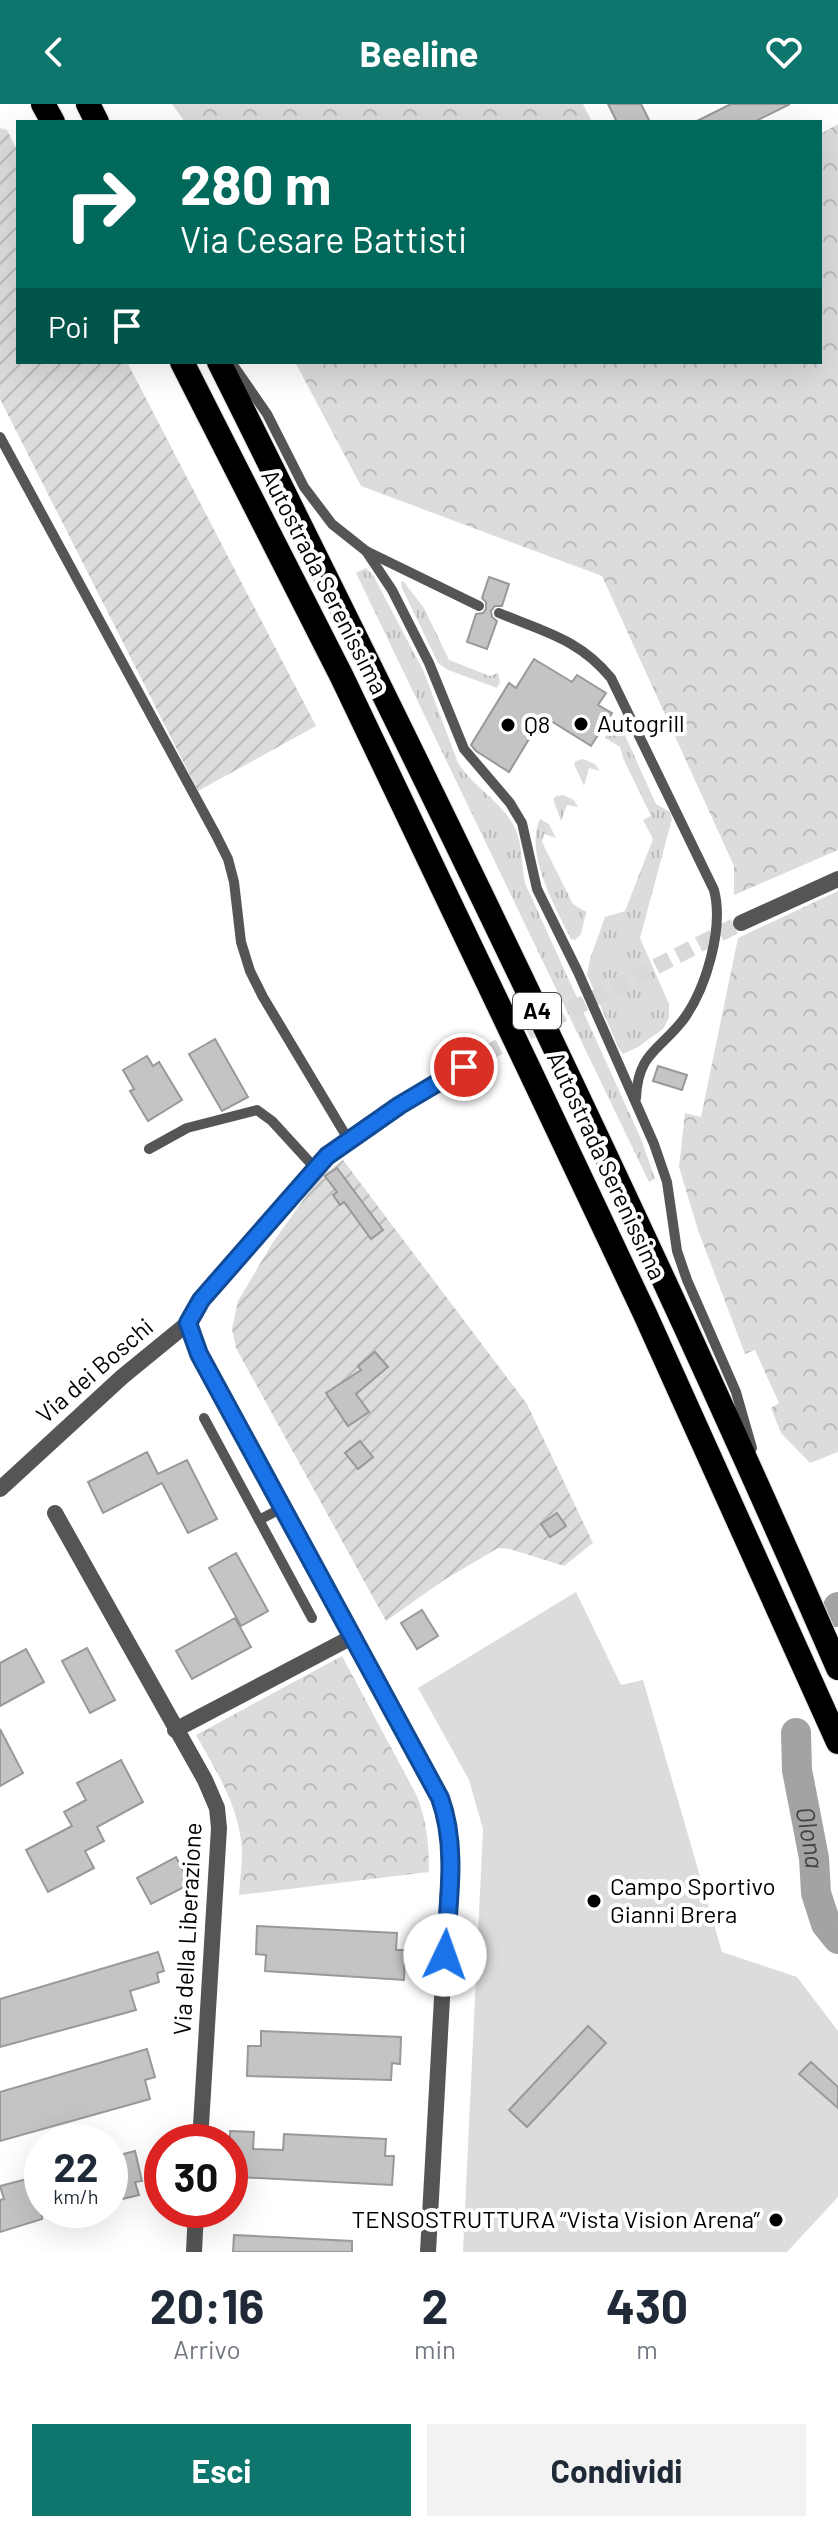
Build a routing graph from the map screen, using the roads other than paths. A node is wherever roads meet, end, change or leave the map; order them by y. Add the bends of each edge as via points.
1 (183, 364) edge
2 (220, 364) edge
3 (232, 364) edge
4 (0, 437) edge
5 (366, 551) junction
6 (479, 606) dead end
7 (499, 613) dead end
8 (838, 879) edge
9 (741, 923) tunnel mouth
10 (485, 1054) tunnel mouth
11 (636, 1100) junction
12 (348, 1139) junction
13 (149, 1149) dead end
14 (315, 1168) junction
15 (188, 1323) junction
16 (204, 1418) dead end
17 (0, 1489) edge
18 (284, 1507) junction
19 (768, 1508) junction
20 (55, 1513) dead end
21 (259, 1520) junction
22 (312, 1618) dead end
23 (354, 1636) junction
24 (838, 1668) edge
25 (175, 1730) junction
26 (838, 1742) edge
27 (201, 2124) edge
28 (195, 2228) edge
29 (194, 2252) edge
30 (428, 2252) edge

1 - 26 highway, Autostrada Serenissima / A4 via 342,677 530,1071
2 - 19 highway, Autostrada Serenissima / A4 via 419,762
3 - 5 lane via 267,414 316,505
4 - 12 lane via 228,859 250,971
5 - 6 lane
5 - 11 lane via 429,663 464,749 522,823 537,889
7 - 11 lane via 573,643 611,678 714,890 716,938 701,983 682,1022 641,1069
8 - 9 street
10 - 12 street, Via dei Boschi
11 - 19 lane via 667,1182 677,1251 736,1392
12 - 14 street, Via dei Boschi
13 - 14 lane via 187,1128 257,1110
14 - 15 street, Via dei Boschi via 201,1300
15 - 17 street, Via dei Boschi
15 - 18 street via 199,1354
16 - 21 lane
18 - 21 lane
18 - 23 street
19 - 24 highway, Autostrada Serenissima / A4
20 - 25 street, Via della Liberazione
21 - 22 lane
23 - 25 street
23 - 30 street via 440,1798 450,1842
25 - 27 street, Via della Liberazione via 211,1792 219,1819
28 - 29 street

